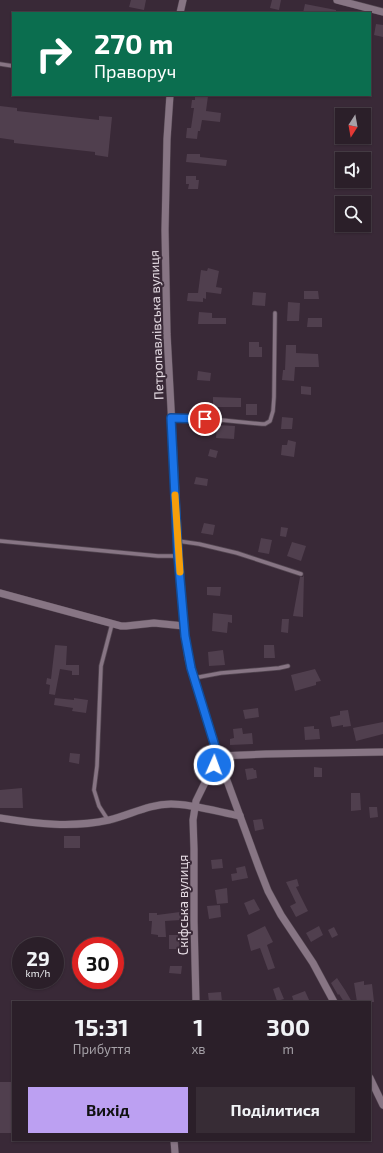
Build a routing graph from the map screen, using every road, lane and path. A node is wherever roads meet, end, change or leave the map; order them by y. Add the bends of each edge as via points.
1 (183, 0) edge
2 (337, 0) edge
3 (180, 12) edge
4 (383, 12) edge
5 (0, 64) edge
6 (12, 66) edge
7 (170, 96) edge
8 (275, 313) dead end
9 (171, 418) junction
10 (0, 541) edge
11 (178, 541) junction
12 (178, 556) junction
13 (301, 574) dead end
14 (0, 593) edge
15 (112, 624) junction
16 (184, 626) junction
17 (288, 666) dead end
18 (194, 678) junction
19 (383, 752) edge
20 (218, 756) junction
21 (194, 807) junction
22 (240, 816) junction
23 (0, 818) edge
24 (108, 820) junction
25 (196, 1001) edge
26 (333, 1001) edge
27 (371, 1080) edge
28 (383, 1104) edge
29 (174, 1141) edge
30 (175, 1153) edge

1 - 3 street
2 - 4 street
5 - 6 lane
7 - 9 street, Петропавлівська вулиця via 165,230 166,334
8 - 9 lane via 274,397 270,421 262,424
9 - 11 street, Петропавлівська вулиця
10 - 12 lane via 151,556
11 - 12 street, Петропавлівська вулиця
11 - 13 lane via 237,554
12 - 16 street, Петропавлівська вулиця
14 - 15 street
15 - 16 street via 126,626 154,623
15 - 24 lane via 101,666 94,790 99,806
16 - 18 street, Петропавлівська вулиця via 188,658
17 - 18 lane
18 - 20 street, Петропавлівська вулиця
19 - 20 street
20 - 21 street, Скіфська вулиця
20 - 22 street, Петропавлівська вулиця
21 - 22 street
21 - 24 street via 178,804 160,805
21 - 25 street, Скіфська вулиця via 192,830
22 - 26 street, Петропавлівська вулиця via 273,900
23 - 24 street via 77,825
27 - 28 street
29 - 30 street

